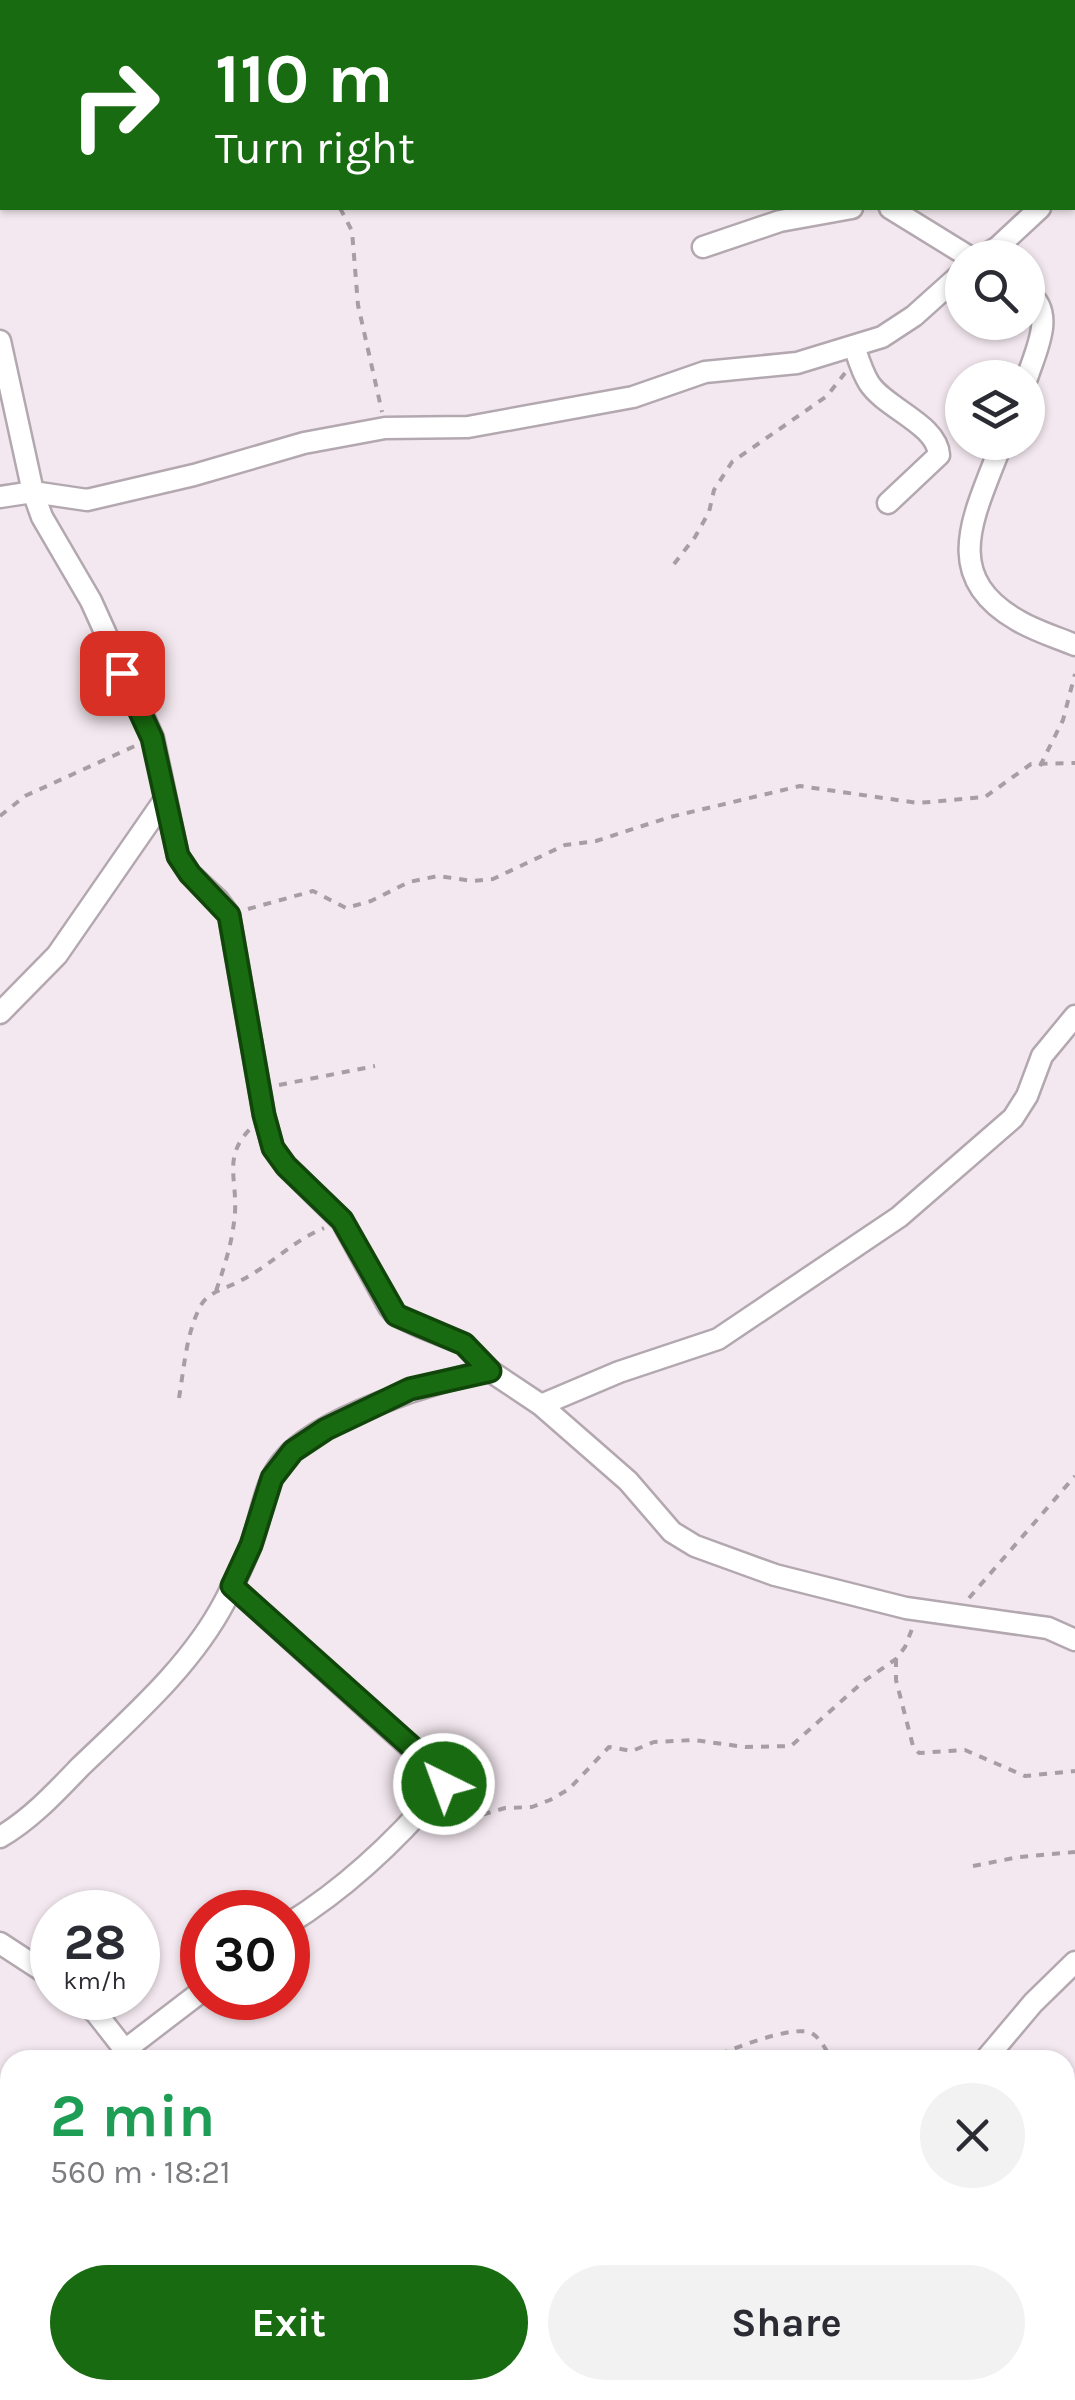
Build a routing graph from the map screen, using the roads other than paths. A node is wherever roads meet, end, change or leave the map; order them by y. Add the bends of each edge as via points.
1 (841, 210) edge
2 (893, 210) edge
3 (1038, 210) edge
4 (1006, 240) edge
5 (945, 242) edge
6 (704, 248) dead end
7 (945, 288) edge
8 (0, 341) edge
9 (856, 352) junction
10 (996, 460) edge
11 (34, 492) junction
12 (0, 497) edge
13 (888, 502) dead end
14 (1075, 645) edge
15 (165, 800) junction
16 (0, 1013) edge
17 (1075, 1016) edge
18 (490, 1371) junction
19 (541, 1405) junction
20 (232, 1586) junction
21 (1075, 1640) edge
22 (0, 1837) edge
23 (310, 1910) edge
24 (0, 1943) edge
25 (1075, 1962) edge
26 (30, 1963) edge
27 (180, 2010) edge
28 (102, 2020) edge
29 (125, 2050) edge
30 (135, 2050) edge
31 (994, 2050) edge

1 - 6 street via 780,221
2 - 5 street
3 - 4 street
7 - 9 street
8 - 11 street
9 - 11 street via 705,372 634,397 468,427 385,428 304,443 87,500
9 - 13 street via 868,382 928,431 939,450
10 - 14 street via 967,557 972,577 988,600 1018,621
11 - 12 street
11 - 15 street via 152,738
15 - 16 street via 57,956
15 - 18 street via 178,856 229,915 273,1148 342,1220 396,1315 464,1344
17 - 19 street via 1042,1056 1014,1118 899,1217 718,1339
18 - 19 street
18 - 20 street via 410,1389 293,1451 272,1478
19 - 21 street via 628,1481 672,1532 695,1546 906,1608 1048,1628
20 - 22 street via 162,1687
20 - 23 street via 444,1778 379,1856
24 - 26 street
25 - 31 street
27 - 30 street
28 - 29 street

